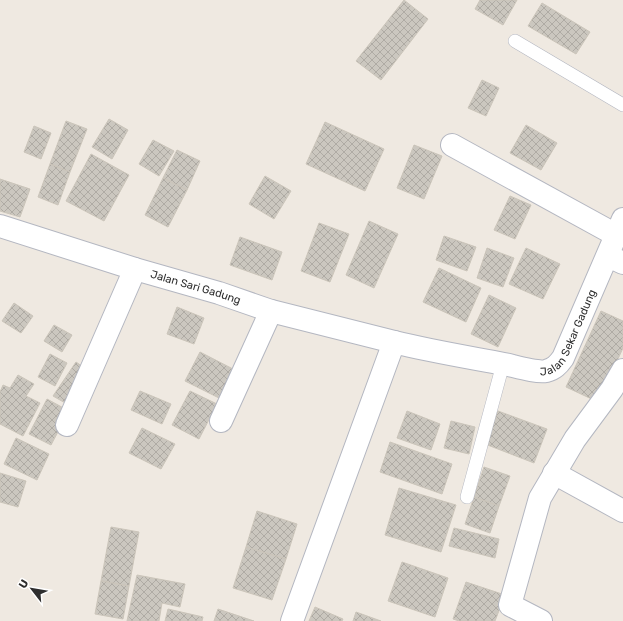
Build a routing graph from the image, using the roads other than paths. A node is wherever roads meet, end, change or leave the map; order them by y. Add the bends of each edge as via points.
1 (515, 41) dead end
2 (623, 105) edge
3 (452, 145) dead end
4 (0, 226) edge
5 (619, 227) edge
6 (616, 260) edge
7 (136, 269) junction
8 (271, 310) junction
9 (394, 342) junction
10 (503, 364) junction
11 (623, 370) edge
12 (222, 421) dead end
13 (67, 425) dead end
14 (554, 473) junction
15 (467, 498) dead end
16 (623, 511) edge
17 (292, 621) edge
18 (541, 621) edge

1 - 2 lane
3 - 5 street
4 - 7 street, Jalan Sari Gadung
5 - 6 street, Jalan Sekar Gadung
6 - 10 street, Jalan Sekar Gadung via 557,366 544,371
7 - 8 street, Jalan Sari Gadung
7 - 13 street
8 - 9 street, Jalan Sari Gadung
8 - 12 street
9 - 10 street, Jalan Sekar Gadung
9 - 17 street
10 - 15 lane
11 - 14 street
14 - 16 street
14 - 18 street via 540,498 510,605

